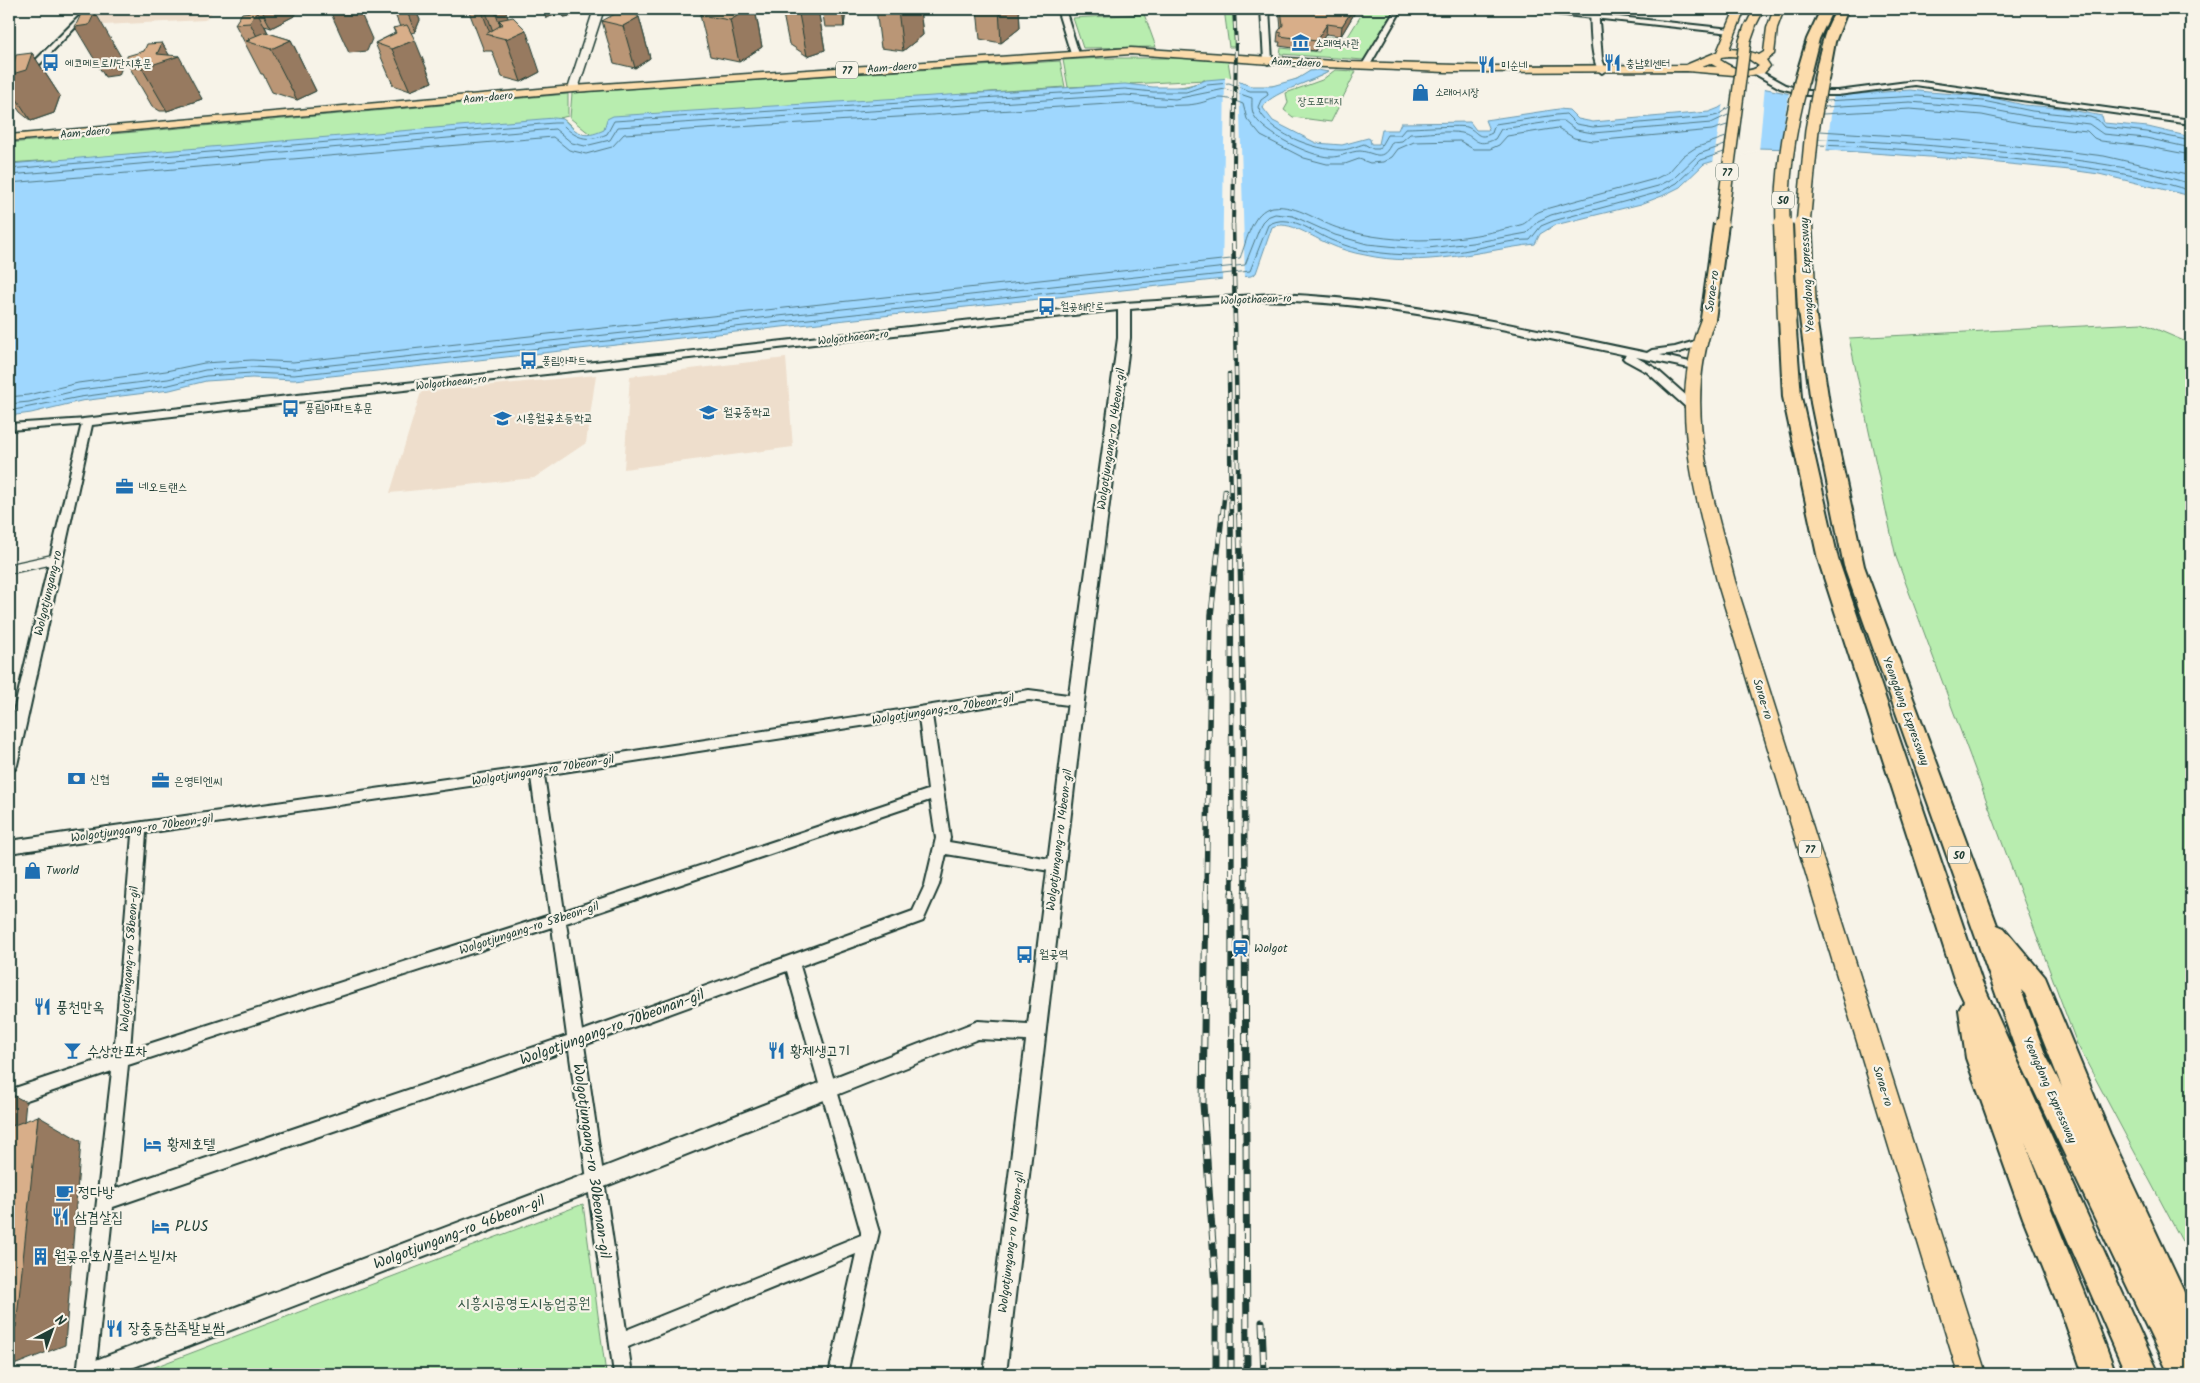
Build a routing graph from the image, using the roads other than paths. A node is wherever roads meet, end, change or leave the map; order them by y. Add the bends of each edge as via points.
1 (90, 9) edge
2 (599, 9) edge
3 (1062, 9) edge
4 (1265, 9) edge
5 (1399, 9) edge
6 (1529, 9) edge
7 (1740, 9) edge
8 (1759, 9) edge
9 (1779, 9) edge
10 (1827, 9) edge
11 (1842, 9) edge
12 (1593, 12) edge
13 (1750, 27) joint
14 (1731, 32) junction
15 (1075, 54) junction
16 (1718, 56) junction
17 (1759, 59) junction
18 (1268, 61) junction
19 (1366, 65) junction
20 (1687, 68) junction
21 (1602, 70) junction
22 (1730, 71) junction
23 (1758, 72) junction
24 (573, 89) junction
25 (9, 91) edge
26 (2191, 122) edge
27 (9, 138) edge
28 (1124, 306) junction
29 (1797, 314) junction
30 (1708, 319) joint
31 (1699, 343) junction
32 (1617, 351) junction
33 (1694, 366) junction
34 (1692, 406) junction
35 (87, 422) junction
36 (9, 427) edge
37 (56, 559) junction
38 (9, 569) edge
39 (1076, 701) junction
40 (925, 712) junction
41 (9, 765) edge
42 (537, 772) junction
43 (935, 793) junction
44 (138, 829) junction
45 (9, 847) edge
46 (941, 847) junction
47 (1056, 866) junction
48 (558, 919) junction
49 (1983, 921) junction
50 (792, 962) junction
51 (1969, 982) junction
52 (1036, 1033) junction
53 (575, 1041) junction
54 (121, 1060) junction
55 (829, 1088) junction
56 (9, 1098) edge
57 (594, 1181) junction
58 (105, 1201) junction
59 (868, 1241) junction
60 (619, 1342) junction
61 (2191, 1343) edge
62 (87, 1374) edge
63 (623, 1374) edge
64 (838, 1374) edge
65 (995, 1374) edge
66 (1972, 1374) edge
67 (2099, 1374) edge
68 (2143, 1374) edge
69 (2186, 1374) edge

1 - 25 street
2 - 24 main road
3 - 15 street
4 - 18 street
5 - 19 street
6 - 12 street
7 - 14 main road
8 - 13 main road, Sorae-ro / 77
9 - 17 main road via 1772,28 1769,54
10 - 29 highway, Yeongdong Expressway / 50, bridge via 1813,39 1790,125 1782,210
11 - 29 highway, Yeongdong Expressway / 50, bridge via 1829,42 1812,130
12 - 14 street
12 - 21 street
13 - 30 main road, Sorae-ro / 77, bridge via 1745,41
14 - 16 main road
15 - 18 main road, Aam-daero / 77 via 1176,52
15 - 24 main road, Aam-daero / 77
16 - 17 main road, 77 via 1745,54
16 - 20 main road, Aam-daero / 77
16 - 22 main road via 1717,65
17 - 23 main road via 1765,66
18 - 19 main road, Aam-daero / 77
19 - 21 main road, Aam-daero / 77
20 - 21 main road, Aam-daero / 77
20 - 22 main road, Aam-daero / 77
22 - 23 main road, 77
23 - 26 street via 1793,90 1846,92 1915,83
24 - 27 main road, Aam-daero / 77
28 - 32 street, Wolgothaean-ro via 1292,298 1370,304 1468,320
28 - 35 street, Wolgothaean-ro
28 - 39 street, Wolgotjungang-ro 14beon-gil via 1124,338
29 - 49 highway, Yeongdong Expressway / 50 via 1820,403 1854,566
29 - 51 highway, Yeongdong Expressway / 50 via 1792,397 1828,559
30 - 31 main road, Sorae-ro / 77
31 - 32 street via 1665,352
31 - 33 main road, Sorae-ro / 77
32 - 33 street, Wolgothaean-ro
32 - 34 street via 1651,370
33 - 34 main road, Sorae-ro / 77
34 - 66 main road, Sorae-ro / 77 via 1698,466 1726,581
35 - 36 street, Wolgothaean-ro
35 - 37 street, Wolgotjungang-ro
37 - 38 street
37 - 41 street, Wolgotjungang-ro
39 - 40 street, Wolgotjungang-ro 70beon-gil via 1030,695
39 - 47 street, Wolgotjungang-ro 14beon-gil
40 - 42 street, Wolgotjungang-ro 70beon-gil
40 - 43 street, Wolgotjungang-ro 70beonan-gil
42 - 44 street, Wolgotjungang-ro 70beon-gil
42 - 48 street, Wolgotjungang-ro 30beonan-gil
43 - 46 street, Wolgotjungang-ro 70beonan-gil via 943,838
43 - 48 street, Wolgotjungang-ro 58beon-gil
44 - 45 street, Wolgotjungang-ro 70beon-gil
44 - 54 street, Wolgotjungang-ro 58beon-gil
46 - 47 street
46 - 50 street, Wolgotjungang-ro 70beonan-gil via 932,885 918,916
47 - 52 street, Wolgotjungang-ro 14beon-gil
48 - 53 street, Wolgotjungang-ro 30beonan-gil
48 - 54 street, Wolgotjungang-ro 58beon-gil
49 - 61 highway via 2035,986 2098,1144
49 - 69 highway, Yeongdong Expressway / 50 via 2033,1059
50 - 53 street, Wolgotjungang-ro 70beonan-gil
50 - 55 street
51 - 67 highway via 1980,1058
51 - 68 highway, Yeongdong Expressway / 50
52 - 55 street, Wolgotjungang-ro 46beon-gil via 978,1030
52 - 65 street, Wolgotjungang-ro 14beon-gil
53 - 57 street, Wolgotjungang-ro 30beonan-gil
53 - 58 street, Wolgotjungang-ro 70beonan-gil
54 - 56 street, Wolgotjungang-ro 58beon-gil
54 - 58 street, Wolgotjungang-ro 58beon-gil
55 - 57 street, Wolgotjungang-ro 46beon-gil
55 - 59 street via 870,1232
57 - 60 street, Wolgotjungang-ro 30beonan-gil
57 - 62 street, Wolgotjungang-ro 46beon-gil
58 - 62 street, Wolgotjungang-ro 58beon-gil
59 - 60 street
59 - 64 street
60 - 63 street, Wolgotjungang-ro 30beonan-gil

